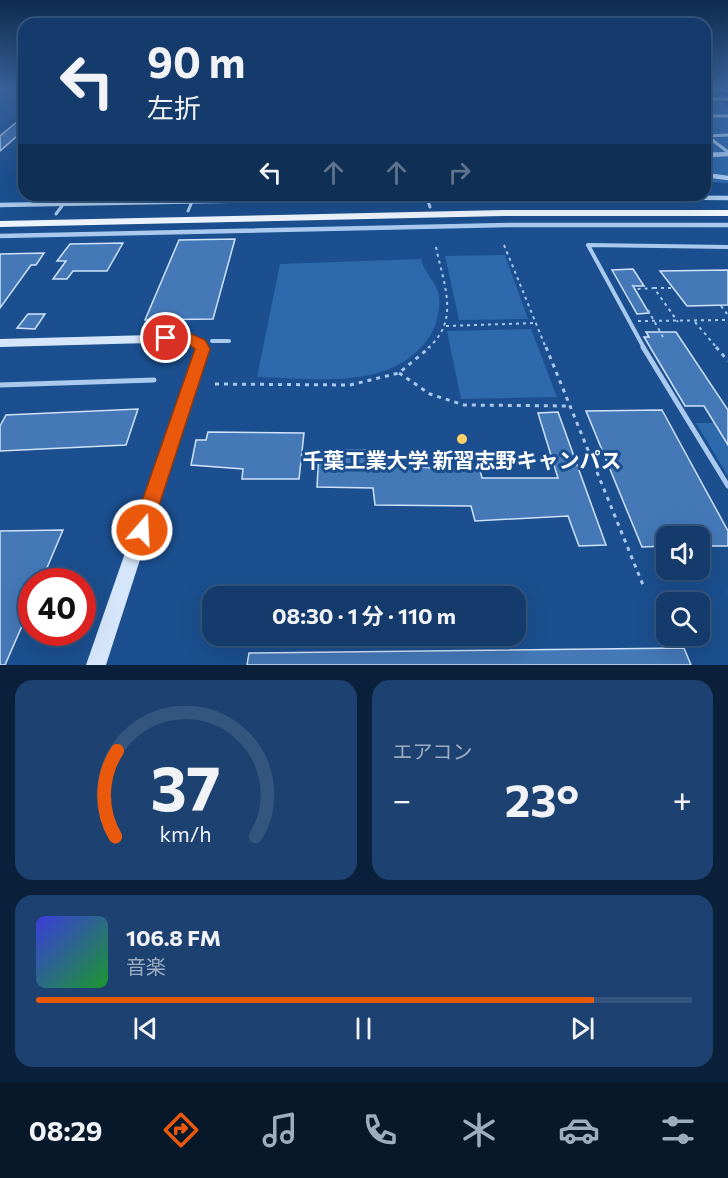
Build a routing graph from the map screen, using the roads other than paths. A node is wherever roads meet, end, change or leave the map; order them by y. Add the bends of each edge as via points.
1 (728, 135) edge
2 (711, 136) edge
3 (711, 140) edge
4 (728, 153) edge
5 (711, 154) edge
6 (711, 176) edge
7 (728, 178) edge
8 (711, 198) edge
9 (728, 198) edge
10 (66, 201) edge
11 (192, 201) edge
12 (388, 201) edge
13 (478, 201) edge
14 (0, 205) edge
15 (190, 206) junction
16 (728, 206) edge
17 (59, 210) junction
18 (728, 213) edge
19 (0, 216) edge
20 (0, 224) edge
21 (728, 225) edge
22 (0, 236) edge
23 (728, 247) edge
24 (212, 340) dead end
25 (229, 341) dead end
26 (0, 343) edge
27 (154, 380) dead end
28 (0, 385) edge
29 (728, 486) edge
30 (96, 665) edge

1 - 2 street
3 - 4 street
4 - 5 street
6 - 7 street
8 - 9 street
10 - 17 lane
11 - 15 lane
12 - 15 main road
13 - 16 main road
14 - 17 street
15 - 17 main road
17 - 19 main road
18 - 20 main road via 504,213
21 - 22 street via 496,225
23 - 29 lane via 588,245
24 - 25 lane
26 - 30 street via 189,338 201,344
27 - 28 lane

